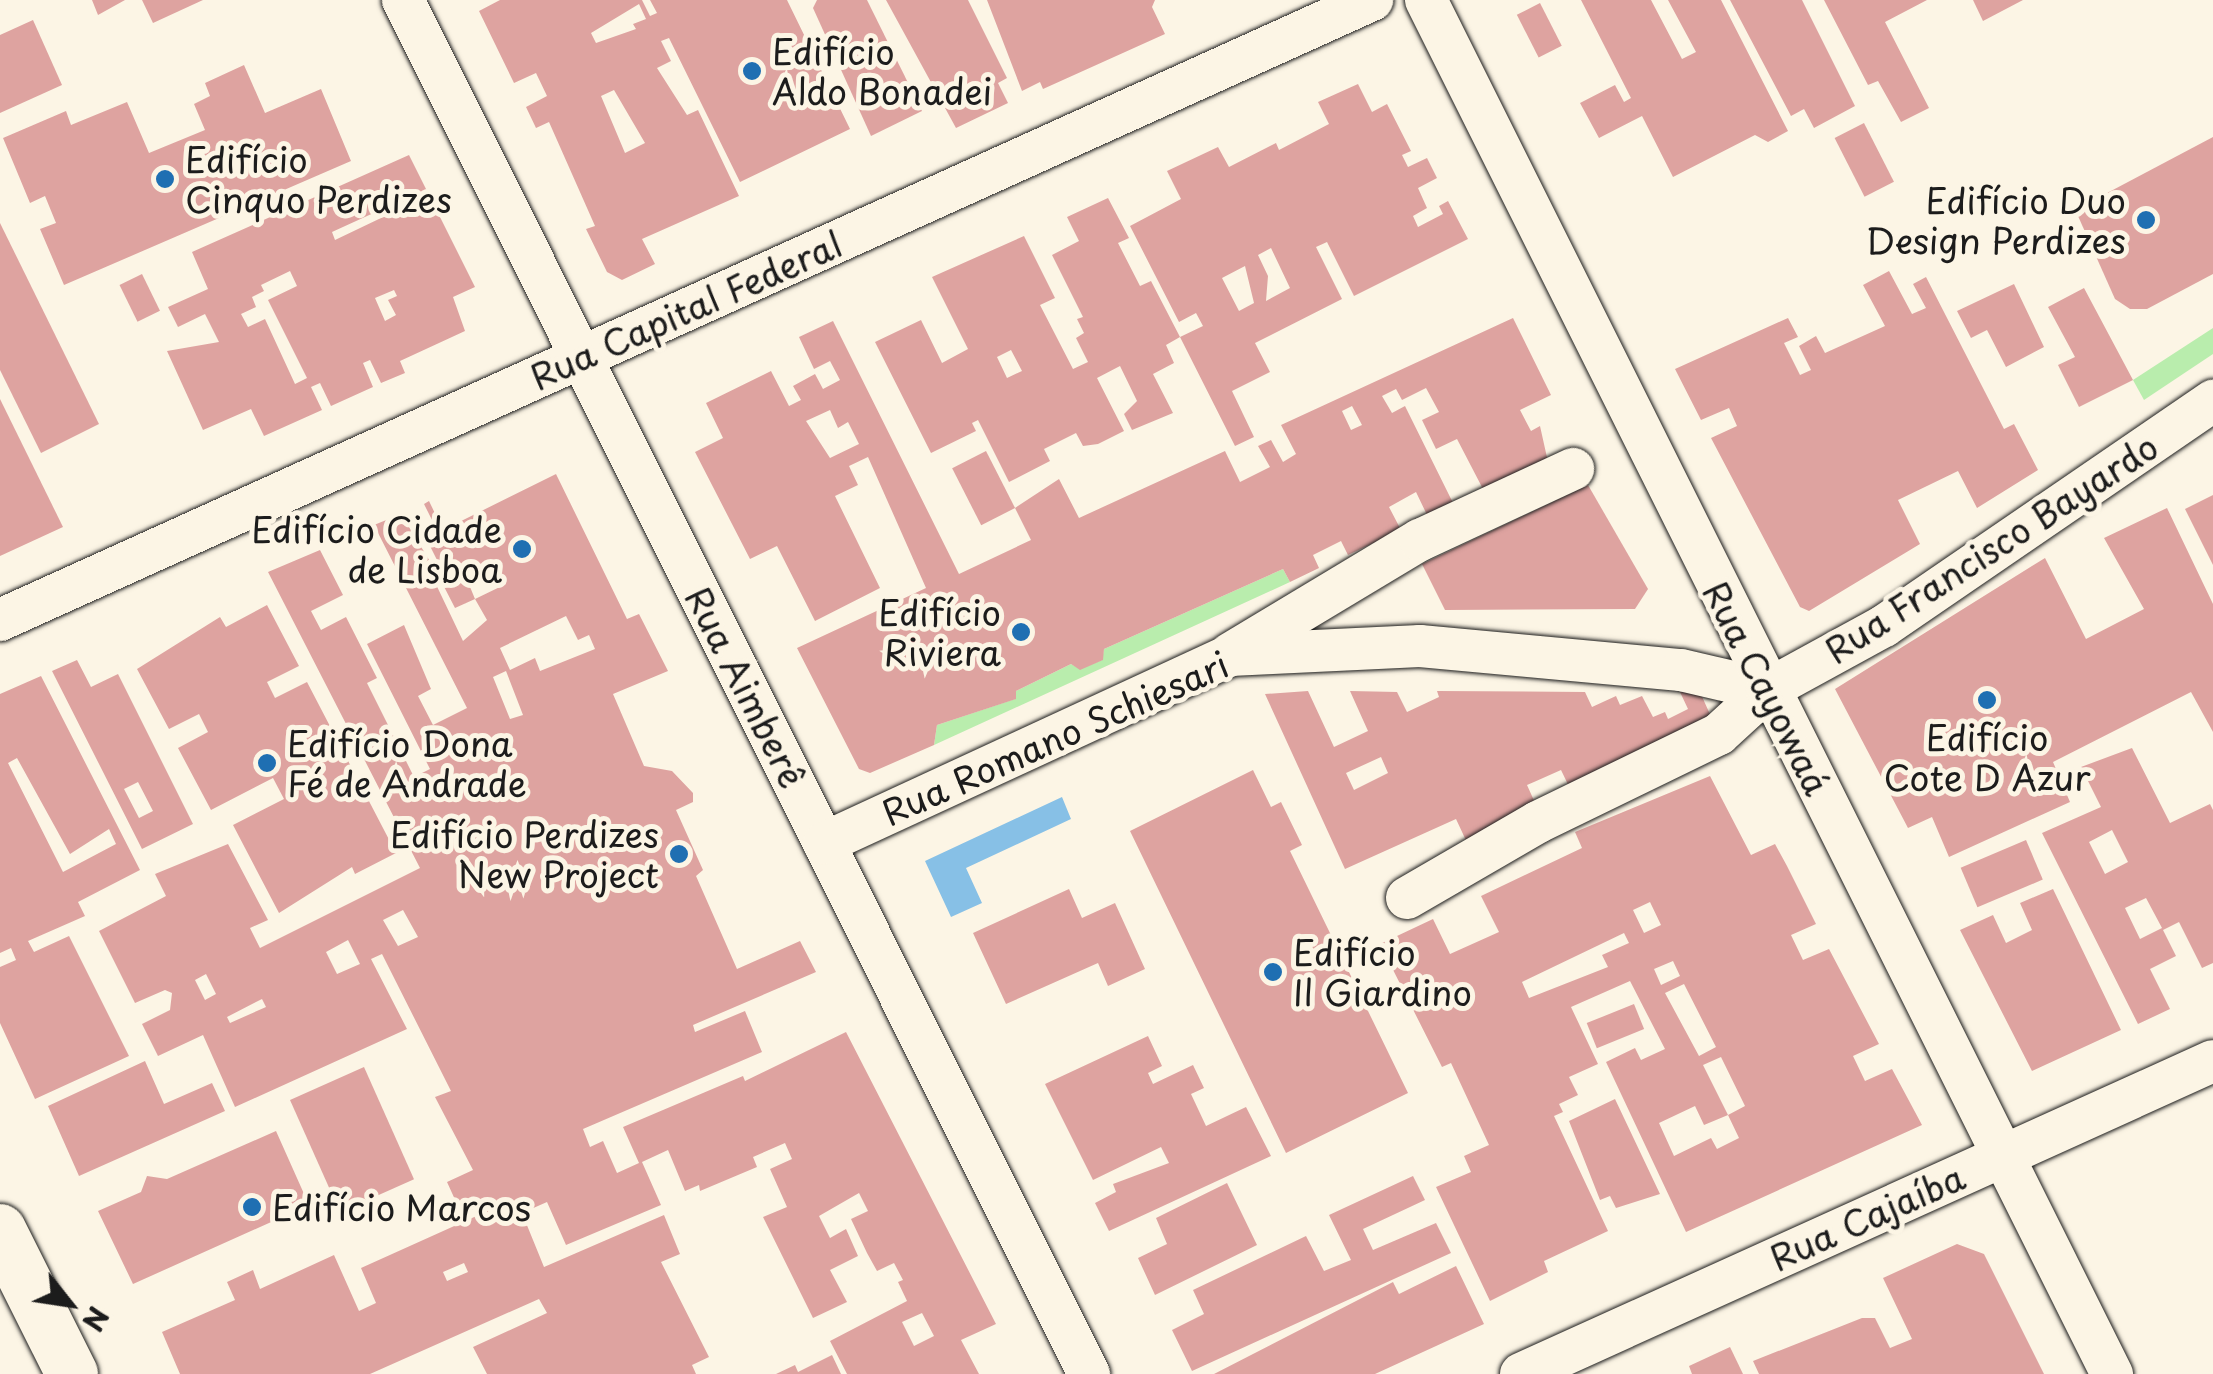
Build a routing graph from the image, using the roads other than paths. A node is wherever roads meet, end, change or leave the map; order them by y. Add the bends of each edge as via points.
1 (403, 0) edge
2 (1372, 0) edge
3 (1426, 0) edge
4 (581, 358) junction
5 (2213, 401) edge
6 (1573, 470) dead end
7 (0, 620) edge
8 (1230, 655) junction
9 (1767, 690) junction
10 (824, 842) junction
11 (1407, 898) dead end
12 (2213, 1061) edge
13 (2004, 1154) junction
14 (0, 1230) edge
15 (72, 1374) edge
16 (1089, 1374) edge
17 (1521, 1374) edge
18 (2112, 1374) edge

1 - 4 street, Rua Aimberê
2 - 4 street, Rua Capital Federal
3 - 9 street, Rua Cayowaá
4 - 7 street, Rua Capital Federal
4 - 10 street, Rua Aimberê
5 - 9 street, Rua Francisco Bayardo via 1884,626
6 - 8 street via 1420,540
8 - 9 street, Rua Romano Schiesari via 1420,646 1681,670
8 - 10 street, Rua Romano Schiesari
9 - 11 street, Rua Francisco Bayardo via 1719,734 1538,822
9 - 13 street, Rua Cayowaá
10 - 16 street, Rua Aimberê
12 - 13 street, Rua Cajaíba
13 - 17 street, Rua Cajaíba
13 - 18 street, Rua Cayowaá
14 - 15 street

